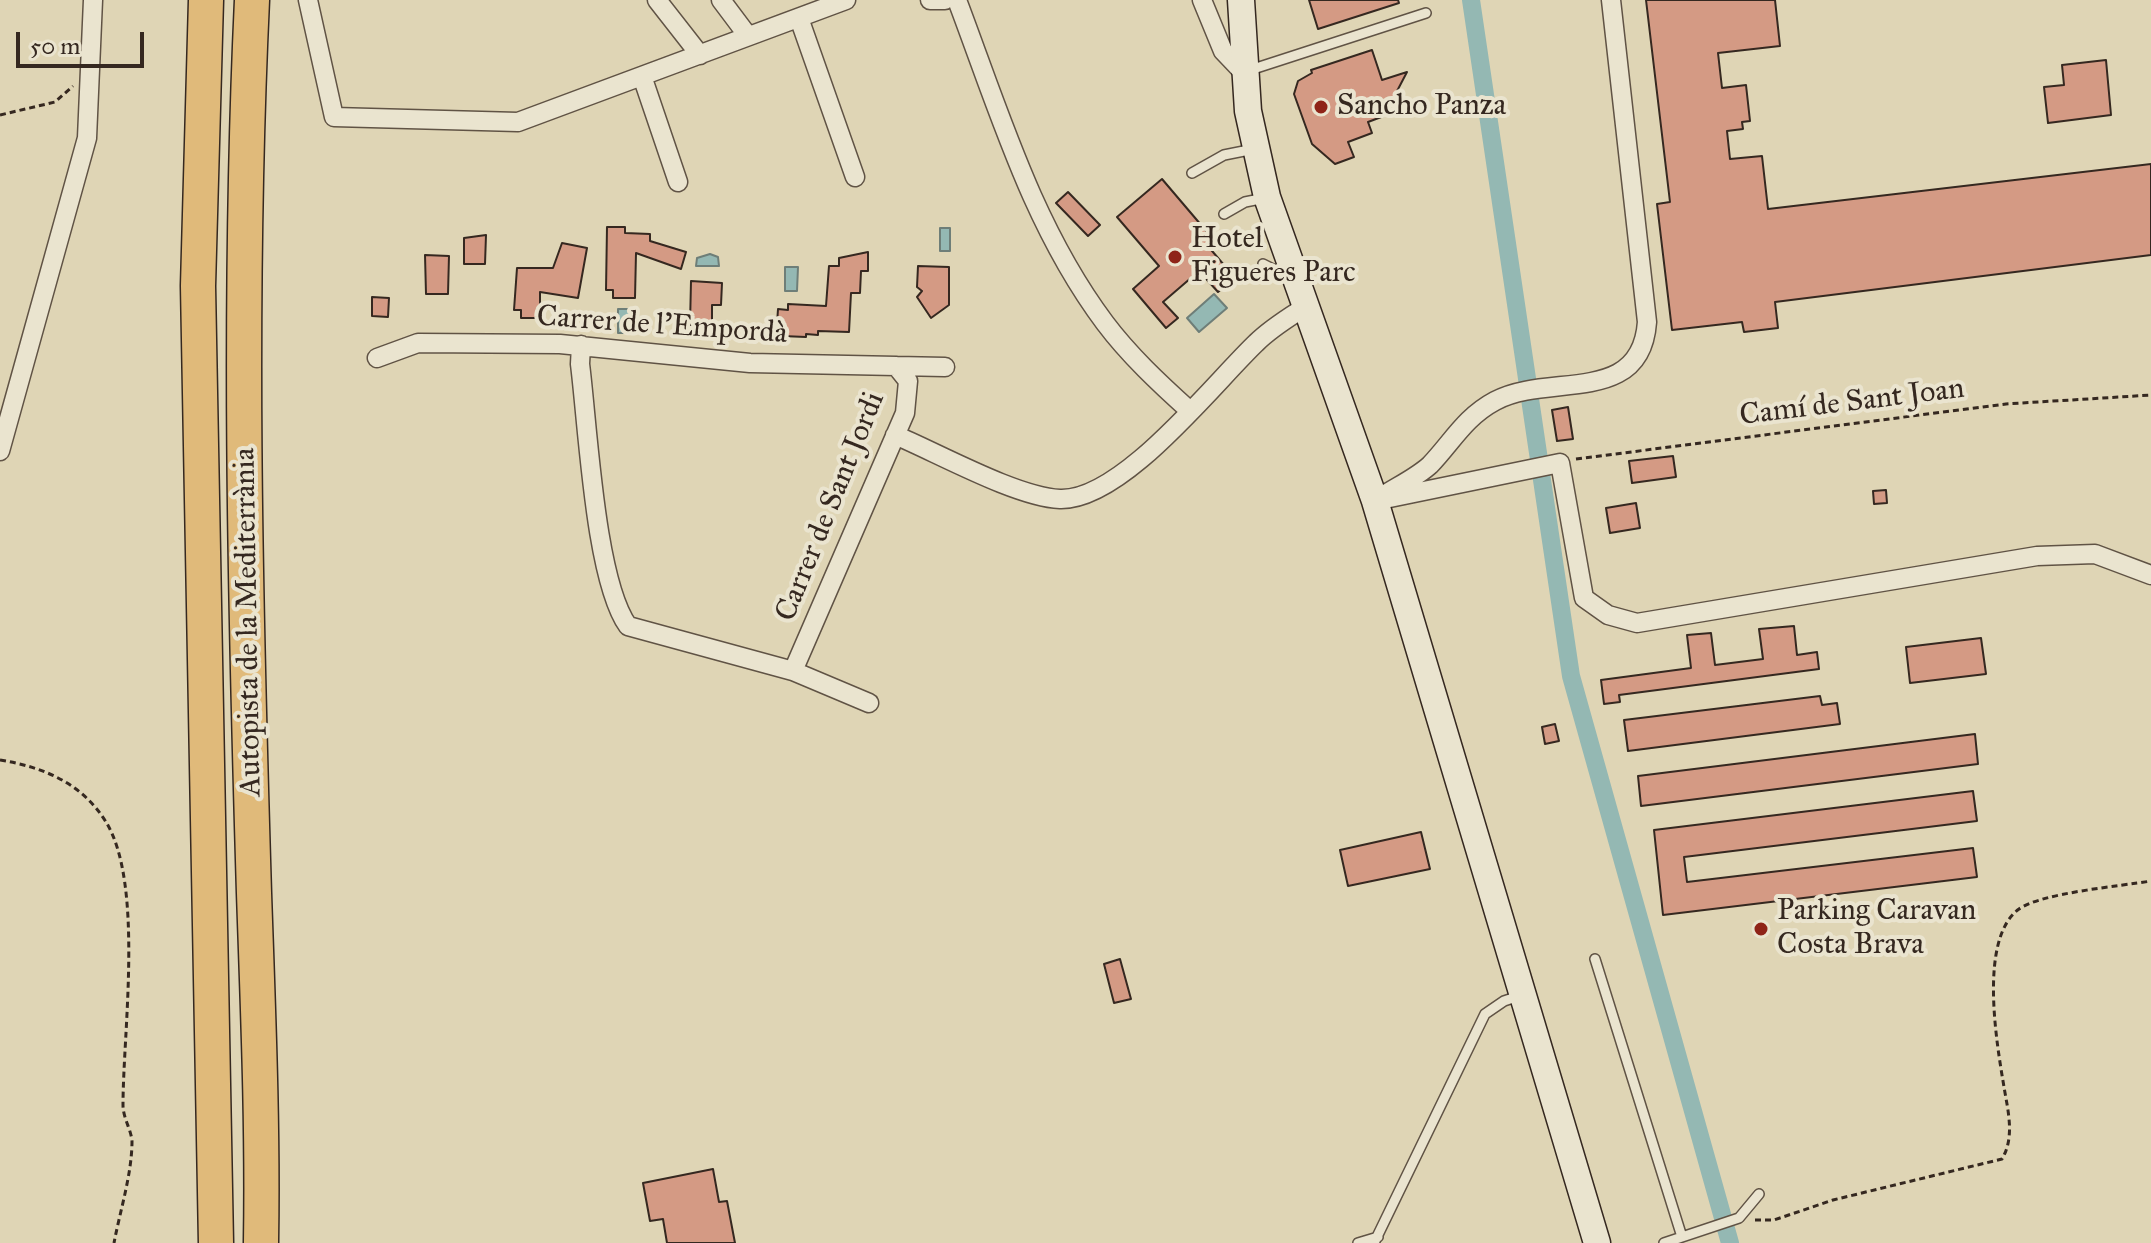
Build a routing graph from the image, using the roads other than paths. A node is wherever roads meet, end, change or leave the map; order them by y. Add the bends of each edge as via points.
1 (93, 0) edge
2 (206, 0) edge
3 (252, 0) edge
4 (308, 0) edge
5 (657, 0) edge
6 (721, 0) edge
7 (846, 0) edge
8 (930, 0) edge
9 (945, 0) edge
10 (957, 0) edge
11 (1202, 0) edge
12 (1241, 0) edge
13 (1251, 0) edge
14 (1611, 0) edge
15 (1426, 13) dead end
16 (799, 18) junction
17 (748, 36) junction
18 (1242, 45) junction
19 (700, 55) junction
20 (1243, 72) junction
21 (642, 76) junction
22 (1254, 149) junction
23 (1192, 173) dead end
24 (855, 177) dead end
25 (678, 182) dead end
26 (1267, 197) junction
27 (1224, 214) dead end
28 (1263, 264) dead end
29 (1296, 280) junction
30 (1305, 307) junction
31 (581, 345) junction
32 (377, 358) dead end
33 (896, 366) junction
34 (945, 367) dead end
35 (1190, 411) junction
36 (895, 435) junction
37 (0, 451) edge
38 (1375, 501) junction
39 (2151, 575) edge
40 (793, 671) junction
41 (869, 703) dead end
42 (1595, 959) dead end
43 (1524, 995) junction
44 (1759, 1194) dead end
45 (1682, 1237) junction
46 (1376, 1240) edge
47 (216, 1243) edge
48 (261, 1243) edge
49 (1358, 1243) edge
50 (1597, 1243) edge
51 (1664, 1243) edge

1 - 37 street via 87,138
2 - 47 highway, Autopista de la Mediterrània via 198,286
3 - 48 highway, Autopista de la Mediterrània via 244,283
4 - 21 street via 334,117 518,122
5 - 19 street
6 - 17 street
7 - 16 street
8 - 9 street
10 - 35 street via 1030,192 1064,263 1107,326
11 - 20 street via 1223,51
12 - 18 main road
13 - 18 main road
14 - 38 street via 1647,322 1639,357 1625,372 1606,379 1517,392 1494,401 1461,425 1428,466
15 - 20 lane
16 - 17 street
16 - 24 street
17 - 19 street
18 - 20 main road
19 - 21 street
20 - 22 main road
21 - 25 street
22 - 23 lane via 1224,155
22 - 26 main road
26 - 27 lane
26 - 29 main road
28 - 29 lane
29 - 30 main road
30 - 35 street via 1258,341
30 - 38 main road
31 - 32 street, Carrer de l'Empordà via 418,343
31 - 33 street, Carrer de l'Empordà via 750,363
31 - 40 street via 606,574 616,609 628,626
33 - 34 street, Carrer de l'Empordà
33 - 36 street, Carrer de Sant Jordi via 908,381 909,395
35 - 36 street via 1116,480 1071,498 1028,492
36 - 40 street, Carrer de Sant Jordi
38 - 39 street via 1560,463 1584,598 1608,615 1637,623 2037,556 2095,554
38 - 43 main road
40 - 41 street
42 - 45 lane
43 - 46 lane via 1485,1014
43 - 50 main road
44 - 45 lane via 1736,1219
45 - 51 lane
46 - 49 lane

